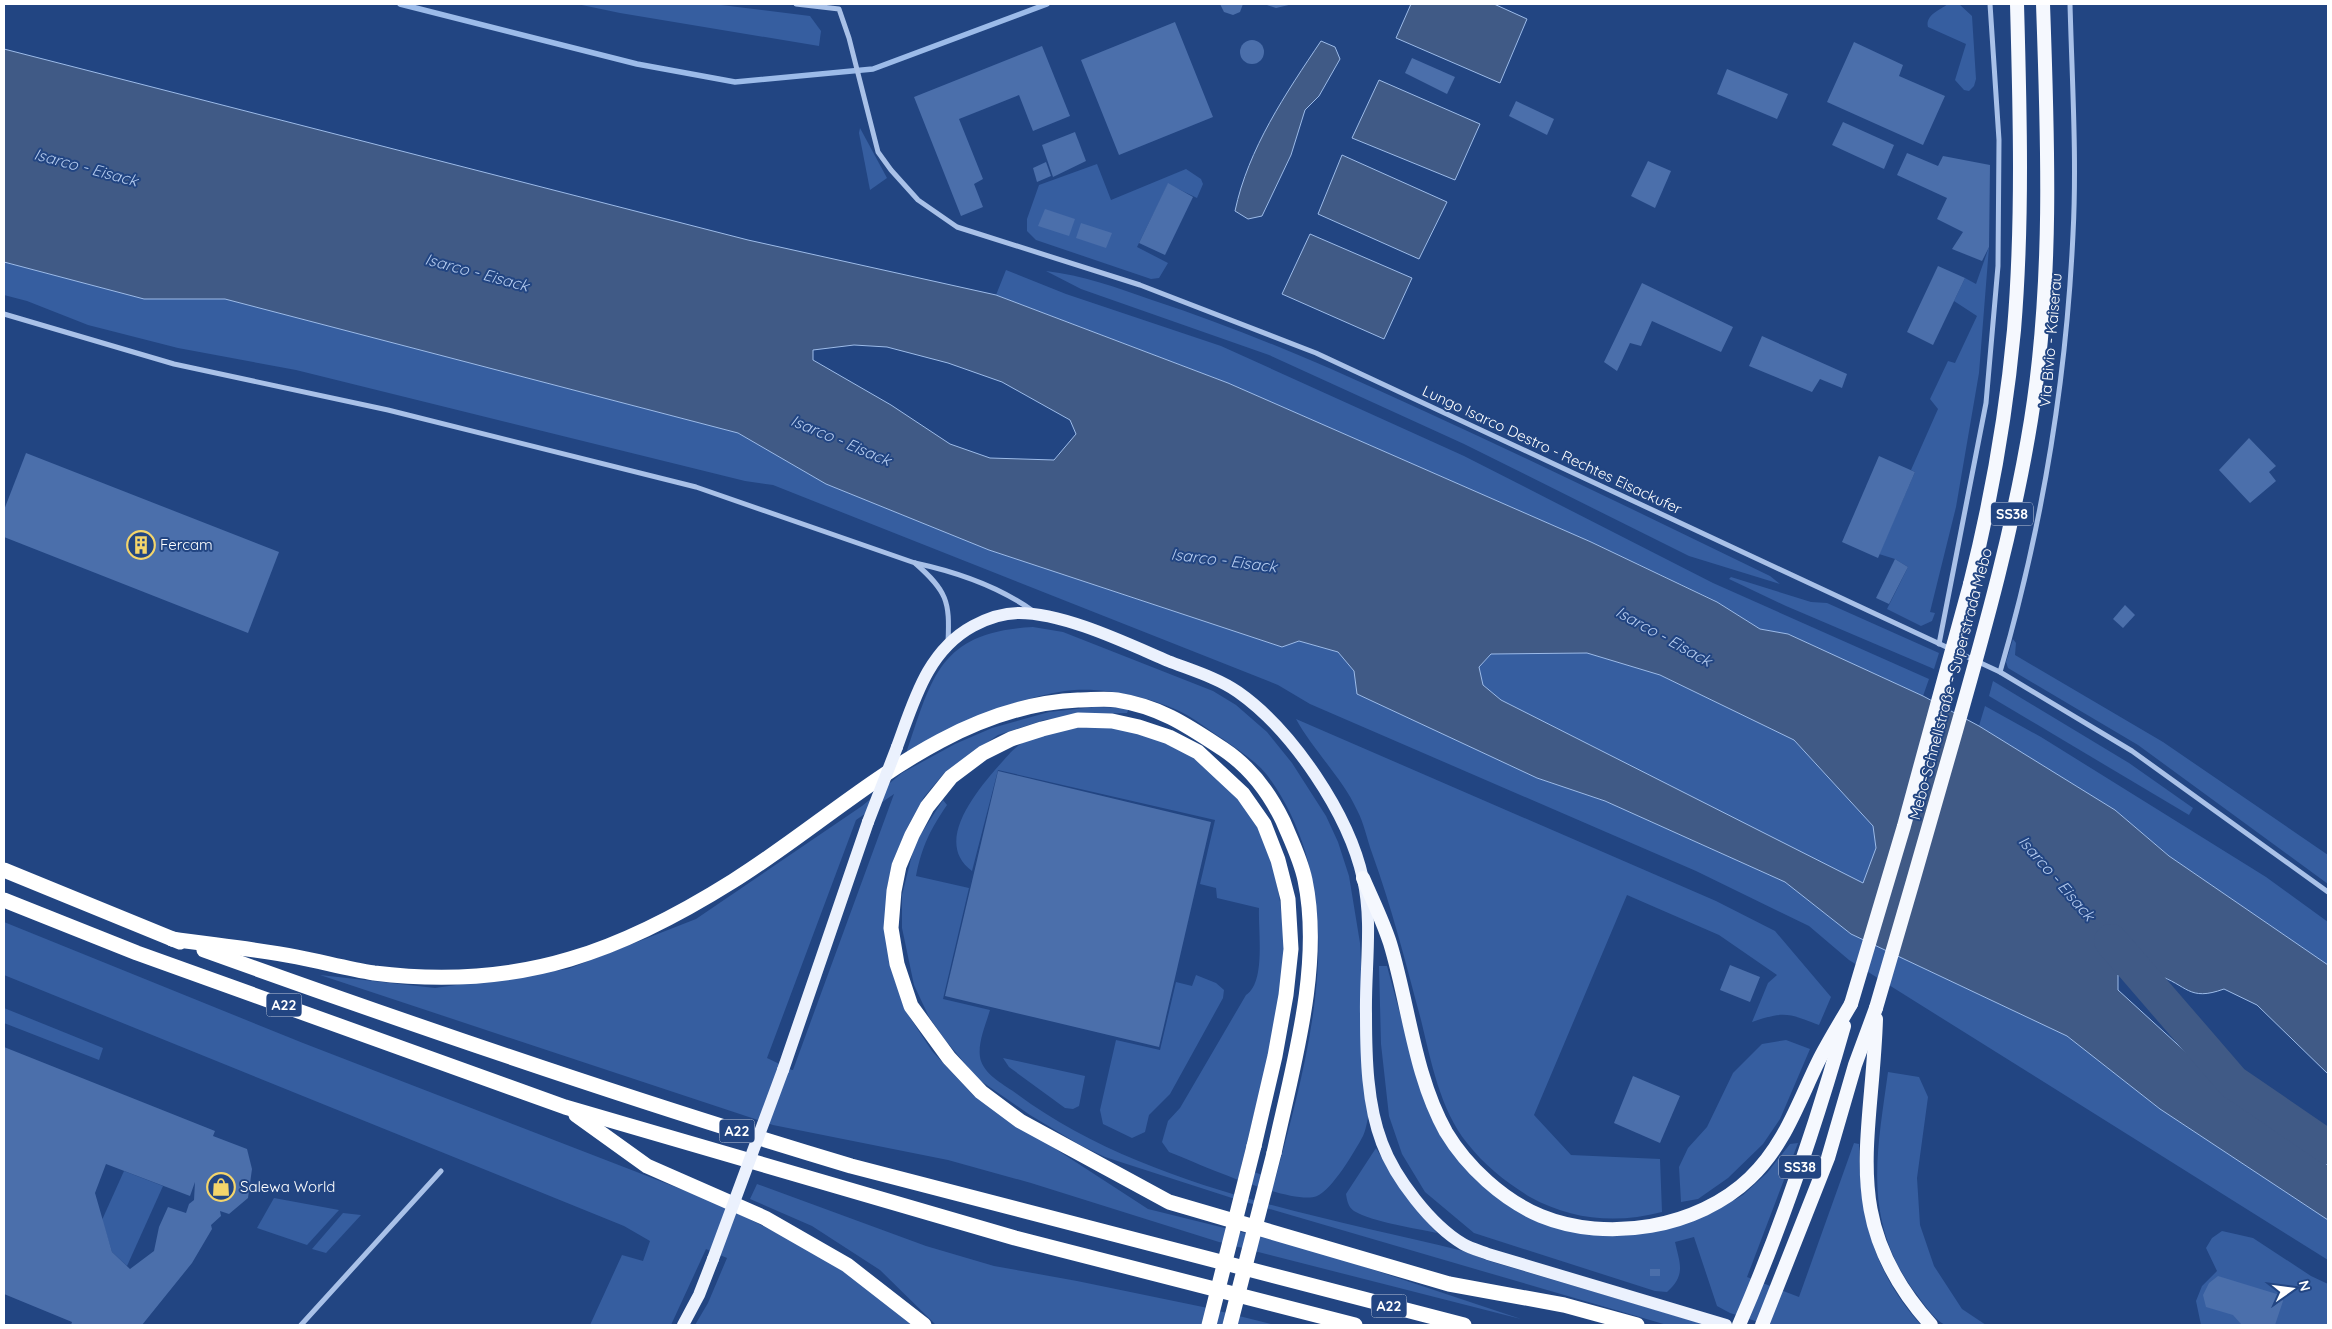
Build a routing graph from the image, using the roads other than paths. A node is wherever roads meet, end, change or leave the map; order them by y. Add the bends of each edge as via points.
1 (796, 4) edge
2 (1990, 4) edge
3 (2018, 4) edge
4 (2043, 4) edge
5 (2070, 4) edge
6 (4, 314) edge
7 (915, 563) junction
8 (1036, 612) junction
9 (948, 642) junction
10 (1939, 644) junction
11 (2000, 672) junction
12 (4, 870) edge
13 (1363, 878) junction
14 (2328, 892) edge
15 (4, 900) edge
16 (172, 939) junction
17 (1851, 1004) junction
18 (1876, 1008) junction
19 (565, 1107) junction
20 (441, 1172) dead end
21 (301, 1325) edge
22 (682, 1325) edge
23 (924, 1325) edge
24 (1209, 1325) edge
25 (1230, 1325) edge
26 (1355, 1325) edge
27 (1464, 1325) edge
28 (1637, 1325) edge
29 (1726, 1325) edge
30 (1739, 1325) edge
31 (1762, 1325) edge
32 (1931, 1325) edge

1 - 10 street, Lungo Isarco Destro - Rechtes Eisackufer via 839,9 878,152 918,200 957,227 1140,285 1316,353
2 - 10 street via 1999,140 1998,266 1986,403
3 - 17 highway, Mebo-Schnellstraße - Superstrada Mebo / SS38, bridge via 2020,212 2014,329 1998,453 1970,584
4 - 18 highway, Mebo-Schnellstraße - Superstrada Mebo / SS38, bridge via 2048,194 2040,335 2031,418 1983,636
5 - 11 street, Via Bivio - Kaiserau via 2073,232 2067,330 2054,444 2024,591
6 - 7 street via 174,364 388,410 696,487
7 - 8 street via 947,570 1010,594
7 - 9 street via 937,582 946,599
8 - 9 main road via 1006,612 983,621
8 - 13 main road via 1117,639 1237,691 1270,721 1311,767 1341,819
9 - 22 main road, bridge via 931,663 921,684 868,822 783,1070 713,1259 699,1295
10 - 11 street, Lungo Isarco Destro - Rechtes Eisackufer
11 - 14 street, Lungo Isarco Destro - Rechtes Eisackufer via 2132,751
12 - 16 highway, A22
13 - 17 highway via 1390,942 1427,1092 1447,1133 1476,1171 1509,1197 1541,1216 1574,1225 1604,1229 1664,1222 1694,1213 1728,1196 1750,1178 1774,1149
13 - 29 main road via 1368,922 1366,1015 1369,1080 1382,1143 1404,1185 1429,1215 1462,1244
15 - 19 highway, A22 via 137,952
16 - 25 highway, bridge via 296,957 377,973 435,978 500,974 565,961 680,913 736,880 924,748 996,716 1056,701 1114,699 1162,711 1241,761 1272,799 1305,879 1310,926 1309,976 1274,1153
16 - 27 highway, A22 via 569,1079 808,1153
17 - 30 highway, SS38 via 1805,1154 1763,1270
18 - 31 highway, SS38 via 1855,1065 1828,1158
18 - 32 highway via 1874,1069 1866,1134 1866,1184 1870,1210 1891,1271
19 - 23 highway via 647,1166 765,1218 846,1265
19 - 26 highway, A22 via 1006,1235
20 - 21 street
24 - 28 highway, bridge via 1254,1146 1275,1056 1291,949 1288,899 1264,824 1243,794 1198,752 1139,727 1078,720 1019,737 983,753 951,777 927,806 899,866 891,928 897,964 911,1006 949,1058 981,1092 1020,1120 1169,1202 1449,1284 1564,1305

